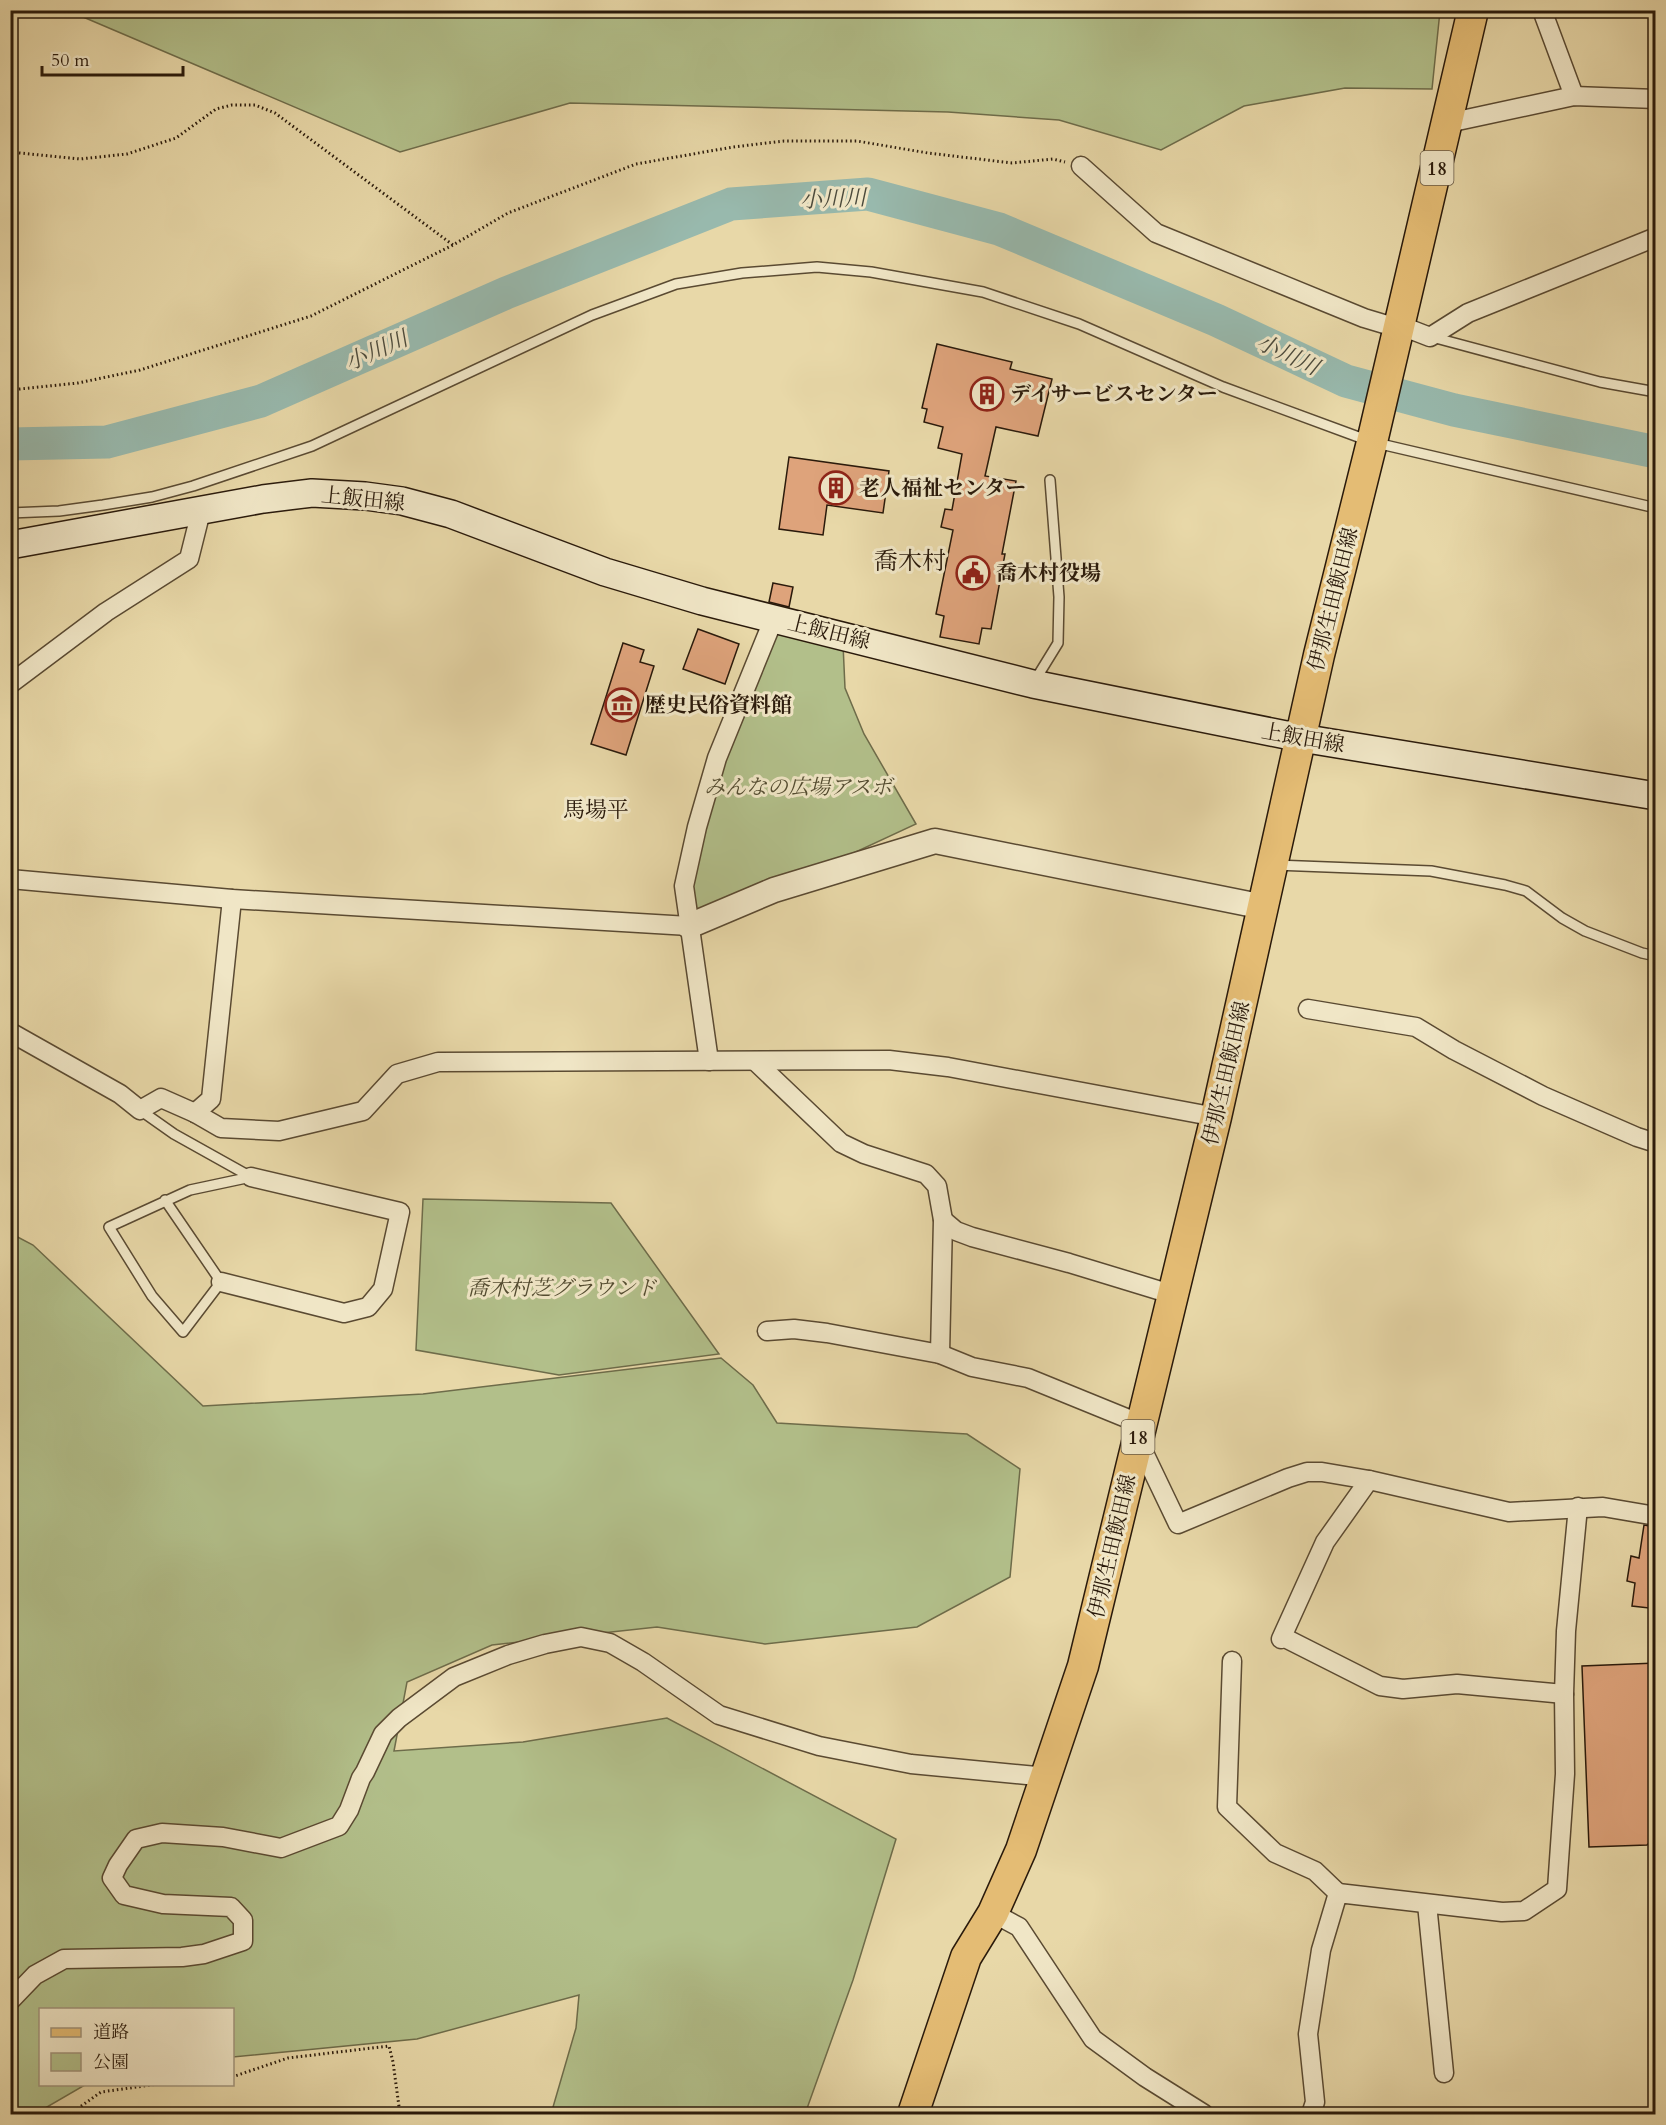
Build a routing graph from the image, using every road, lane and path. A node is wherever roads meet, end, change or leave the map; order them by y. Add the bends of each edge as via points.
1 (1473, 10) edge
2 (1542, 10) edge
3 (1574, 96) junction
4 (1656, 99) edge
5 (1448, 123) junction
6 (10, 152) edge
7 (1081, 166) joint
8 (1656, 237) edge
9 (453, 245) junction
10 (1393, 328) junction
11 (1430, 337) junction
12 (10, 390) edge
13 (1656, 392) edge
14 (1372, 439) junction
15 (1050, 480) dead end
16 (1656, 508) edge
17 (201, 511) junction
18 (10, 513) edge
19 (10, 545) edge
20 (774, 618) junction
21 (10, 684) edge
22 (1033, 684) junction
23 (1301, 738) junction
24 (1656, 796) edge
25 (1274, 865) junction
26 (10, 879) edge
27 (232, 899) junction
28 (1264, 907) junction
29 (689, 926) junction
30 (1656, 956) edge
31 (1308, 1010) dead end
32 (10, 1032) edge
33 (709, 1061) junction
34 (755, 1061) junction
35 (140, 1110) junction
36 (195, 1113) junction
37 (1216, 1117) junction
38 (1656, 1143) edge
39 (251, 1177) junction
40 (165, 1200) junction
41 (943, 1220) junction
42 (220, 1282) junction
43 (1174, 1295) junction
44 (767, 1331) dead end
45 (940, 1354) junction
46 (1141, 1424) junction
47 (1369, 1480) junction
48 (1578, 1507) junction
49 (1656, 1516) edge
50 (1232, 1661) dead end
51 (1564, 1694) junction
52 (1047, 1777) junction
53 (1338, 1893) junction
54 (1427, 1904) junction
55 (993, 1913) junction
56 (10, 2001) edge
57 (1444, 2073) dead end
58 (234, 2076) edge
59 (150, 2086) edge
60 (1201, 2114) edge
61 (70, 2115) edge
62 (400, 2115) edge
63 (913, 2115) edge
64 (1311, 2115) edge

1 - 5 main road, 伊那生田飯田線 / 18
2 - 3 street
3 - 4 street
3 - 5 street
5 - 10 main road, 伊那生田飯田線 / 18
6 - 9 path via 80,159 127,154 176,138 216,109 255,105 275,113
7 - 9 path via 1053,159 1012,164 857,141 784,141 733,147 636,164 508,213
7 - 10 street via 1156,233
8 - 11 street via 1468,313
9 - 12 path via 311,316 238,340 140,370 78,383
10 - 11 street
10 - 14 main road, 伊那生田飯田線 / 18
11 - 13 lane via 1600,382
14 - 16 lane
14 - 18 lane via 1223,387 1079,324 983,292 871,272 817,267 675,284 591,315 312,446 193,486 103,505
14 - 23 main road, 伊那生田飯田線 / 18
15 - 22 lane via 1059,597 1058,643
17 - 19 main road, 上飯田線
17 - 20 main road, 上飯田線 via 312,493 402,501 452,514 606,572
17 - 21 street via 189,559 106,612
20 - 22 main road, 上飯田線
20 - 29 street via 717,758 697,827 684,886
22 - 23 main road, 上飯田線
23 - 24 main road, 上飯田線
23 - 25 main road, 伊那生田飯田線 / 18
25 - 28 main road, 伊那生田飯田線 / 18
25 - 30 lane via 1431,871 1505,885 1526,891 1585,931
26 - 27 street
27 - 29 street
27 - 36 street via 211,1099
28 - 29 street via 936,841 774,890
28 - 37 main road, 伊那生田飯田線 / 18
29 - 33 street
31 - 38 street via 1416,1027 1543,1095
32 - 35 street via 120,1094
33 - 34 street
33 - 36 street via 438,1062 397,1074 363,1111 279,1131 221,1128
34 - 37 street via 889,1060 948,1067
34 - 41 street via 841,1143 926,1174 937,1186
35 - 36 street via 161,1098
35 - 39 lane
37 - 43 main road, 伊那生田飯田線 / 18
39 - 40 lane via 190,1190
39 - 42 street via 400,1212 383,1289 368,1307 344,1313
40 - 42 lane
40 - 42 lane via 109,1227 152,1296 183,1332
41 - 43 street via 972,1237
41 - 45 street
43 - 46 main road, 伊那生田飯田線 / 18
44 - 45 street via 827,1333
45 - 46 street via 972,1367 1028,1378
46 - 47 street via 1145,1455 1178,1524 1307,1472
46 - 52 main road, 伊那生田飯田線 / 18 via 1083,1666
47 - 48 street via 1509,1512
47 - 51 street via 1325,1542 1282,1638 1380,1686 1403,1689 1457,1684
48 - 49 street
48 - 51 street
50 - 53 street via 1227,1807 1275,1852 1315,1871
51 - 54 street via 1565,1774 1557,1889 1524,1911
52 - 55 main road, 伊那生田飯田線 / 18
52 - 56 street via 911,1764 819,1746 719,1715 610,1643 581,1637 545,1644 454,1677 399,1718 382,1734 339,1826 281,1848 223,1837 162,1833 136,1839 112,1878 124,1895 163,1904 231,1907 243,1920 243,1941 182,1957 64,1959 35,1976
53 - 54 street
53 - 64 street via 1321,1950 1308,2034 1315,2102
54 - 57 street
55 - 60 street via 1018,1928 1094,2039
55 - 63 main road, 伊那生田飯田線 / 18 via 966,1957
58 - 62 path via 288,2058 389,2046
59 - 61 path via 101,2092

